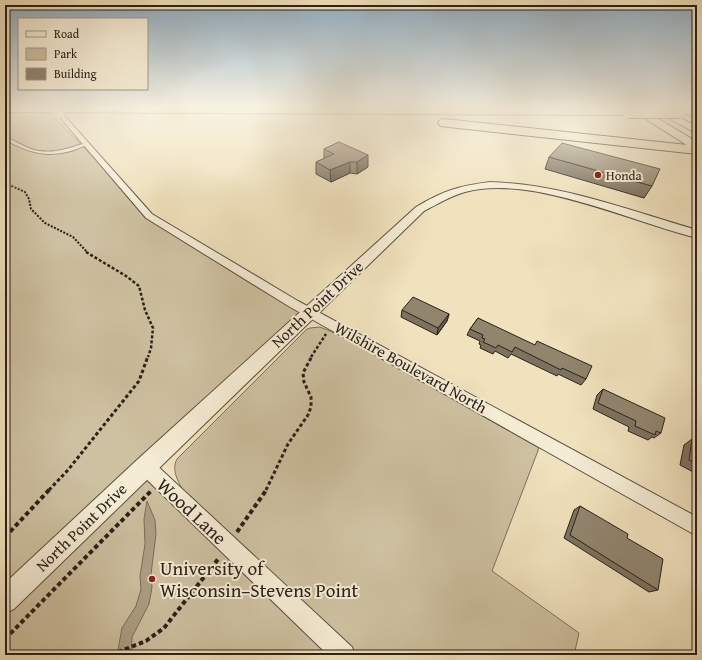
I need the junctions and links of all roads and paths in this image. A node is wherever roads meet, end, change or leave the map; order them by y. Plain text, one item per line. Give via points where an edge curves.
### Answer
1 (5, 138) edge
2 (81, 138) edge
3 (583, 138) edge
4 (678, 138) edge
5 (86, 144) junction
6 (652, 145) junction
7 (697, 149) edge
8 (697, 154) edge
9 (5, 183) edge
10 (697, 234) edge
11 (309, 311) junction
12 (330, 329) dead end
13 (145, 466) junction
14 (161, 482) junction
15 (697, 527) edge
16 (239, 528) dead end
17 (5, 537) edge
18 (218, 561) dead end
19 (5, 600) edge
20 (5, 639) edge
21 (111, 655) edge
22 (344, 655) edge

1 - 5 lane via 43,154 68,151
2 - 5 street, Wilshire Boulevard North
3 - 6 highway
4 - 7 main road
5 - 11 street, Wilshire Boulevard North via 149,216
6 - 7 highway
6 - 8 highway
9 - 17 path via 25,192 31,209 45,223 73,237 85,251 139,286 153,328 151,348 139,381 68,470
10 - 11 street, North Point Drive via 547,190 513,186 468,188 450,192 420,208
11 - 13 street, North Point Drive
11 - 15 street, Wilshire Boulevard North
12 - 16 path via 304,373 304,382 311,397 308,415 288,444 267,488
13 - 14 street, Wood Lane
13 - 19 street, North Point Drive
14 - 20 path
14 - 22 street, Wood Lane
18 - 21 path via 164,628 146,641

